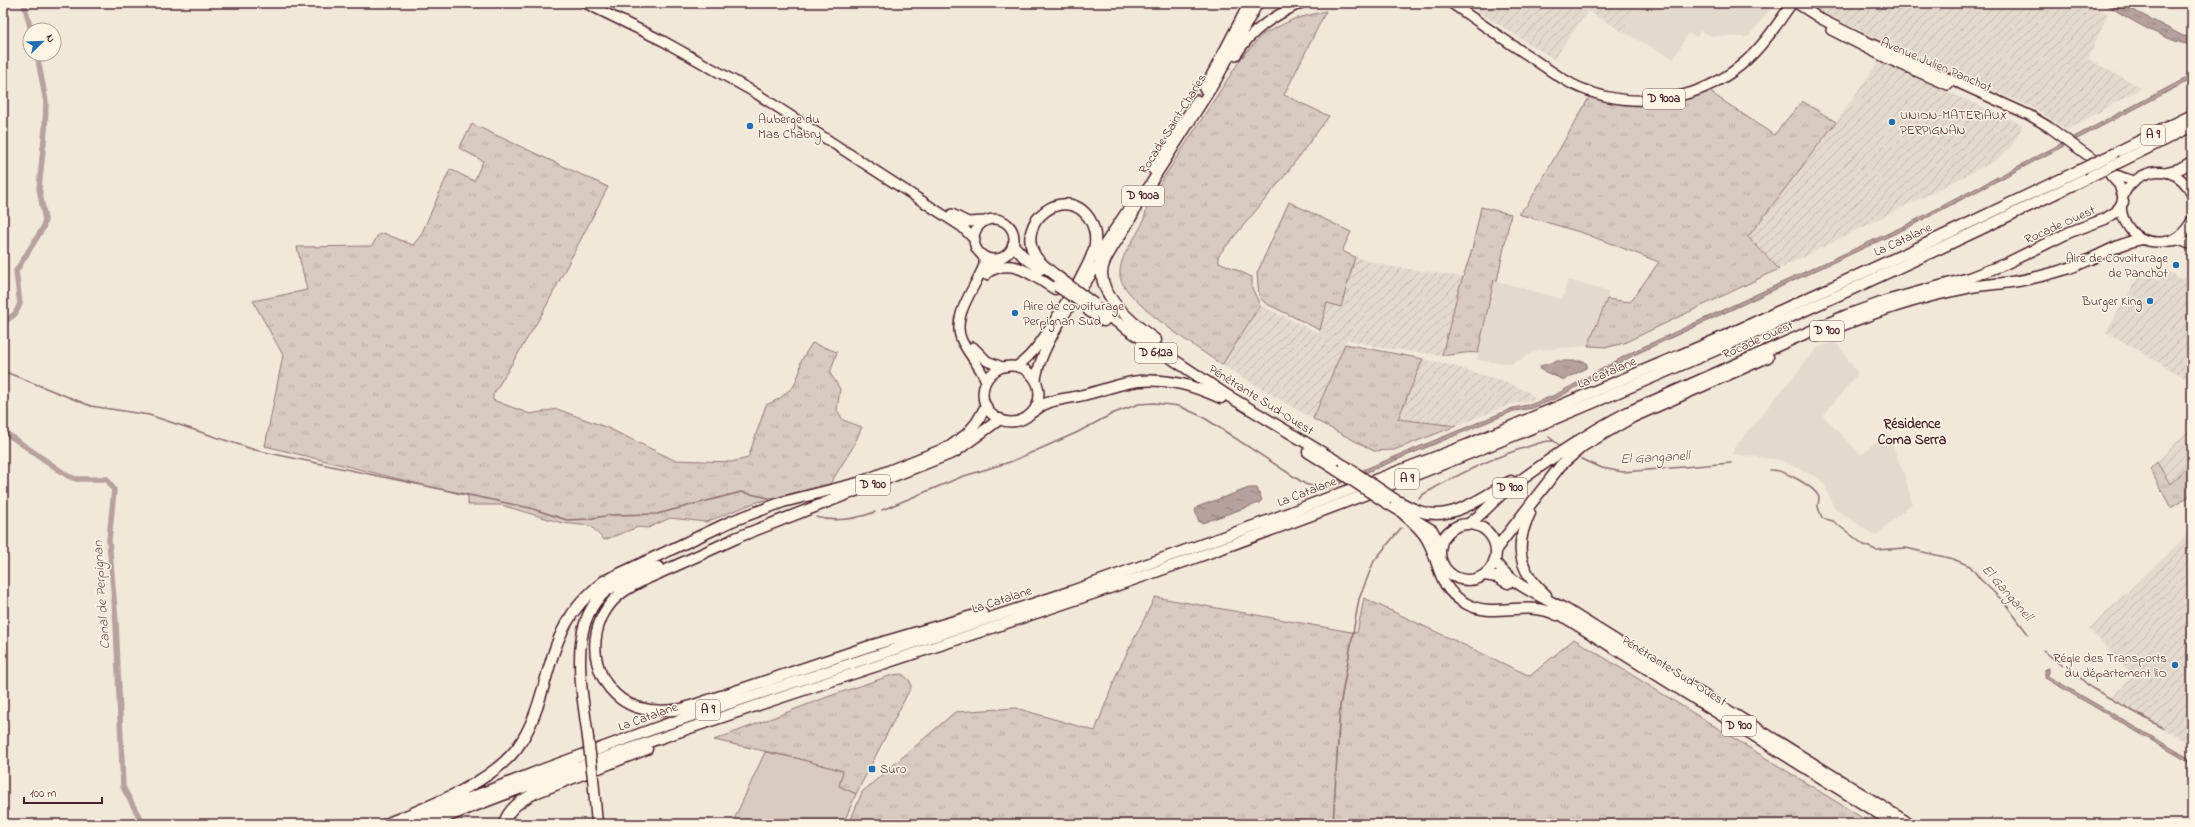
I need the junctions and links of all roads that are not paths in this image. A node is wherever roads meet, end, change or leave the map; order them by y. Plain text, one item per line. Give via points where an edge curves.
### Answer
1 (585, 3) edge
2 (597, 3) edge
3 (1250, 3) edge
4 (1258, 3) edge
5 (1301, 3) edge
6 (1450, 3) edge
7 (1795, 5) edge
8 (2192, 115) edge
9 (2192, 126) edge
10 (1183, 135) junction
11 (2076, 148) junction
12 (2192, 162) edge
13 (2086, 172) junction
14 (2167, 172) junction
15 (2133, 181) junction
16 (2192, 195) edge
17 (2123, 200) junction
18 (1136, 208) junction
19 (985, 221) junction
20 (2192, 224) edge
21 (2142, 239) junction
22 (974, 240) junction
23 (2167, 241) junction
24 (1013, 245) junction
25 (2192, 245) edge
26 (980, 253) junction
27 (998, 258) junction
28 (986, 273) junction
29 (1056, 283) junction
30 (1078, 284) junction
31 (1092, 307) junction
32 (1016, 366) junction
33 (1002, 367) junction
34 (1036, 380) junction
35 (986, 381) junction
36 (1223, 396) junction
37 (986, 406) junction
38 (1034, 411) junction
39 (1000, 419) junction
40 (1555, 457) junction
41 (1542, 490) junction
42 (1389, 500) junction
43 (1399, 510) junction
44 (732, 521) junction
45 (1468, 524) junction
46 (1454, 528) junction
47 (739, 537) junction
48 (1441, 546) junction
49 (1496, 549) junction
50 (1494, 561) junction
51 (1484, 575) junction
52 (635, 576) junction
53 (1017, 608) junction
54 (1567, 610) junction
55 (1582, 628) junction
56 (700, 723) junction
57 (386, 824) edge
58 (403, 824) edge
59 (429, 824) edge
60 (504, 824) edge
61 (597, 824) edge
62 (1895, 824) edge
63 (1910, 824) edge

1 - 22 main road via 663,41 754,92 962,227
2 - 19 main road via 665,36 756,87 959,218 976,223
3 - 30 main road, Rocade Saint-Charles / D 900a via 1204,89
4 - 10 main road, Rocade Saint-Charles / D 900a
5 - 10 main road via 1264,23 1246,40
6 - 7 main road, D 900a via 1572,84 1617,99 1644,100 1690,93 1705,88 1730,73 1759,47
7 - 11 main road, Avenue Julien Panchot via 1866,41 2029,114
8 - 13 highway, La Catalane / A 9, bridge via 2113,154
9 - 13 highway, La Catalane / A 9, bridge via 2122,161
10 - 18 main road, Rocade Saint-Charles / D 900a
11 - 15 main road, Avenue Julien Panchot via 2113,174
11 - 17 main road, Avenue Julien Panchot via 2115,180 2122,191
12 - 14 highway
13 - 53 highway, La Catalane / A 9 via 1739,330 1475,442 1256,525
13 - 56 highway, La Catalane / A 9 via 1814,308 1634,387 1471,454 1189,560
14 - 15 main road via 2150,172
14 - 16 main road via 2180,178
15 - 17 main road
17 - 21 main road, Avenue Julien Panchot via 2123,214 2128,226
17 - 40 highway, Rocade Ouest / D 900 via 2116,212 2105,220 2070,232 2005,264 1969,278 1886,300 1847,314 1668,394 1603,425
18 - 34 main road, Rocade Saint-Charles / D 900a via 1052,337 1040,358
18 - 36 highway, D 900a via 1104,262 1102,270 1105,288 1118,308 1147,334 1215,384
19 - 22 main road via 977,229
19 - 24 main road via 996,219 1007,223 1013,233
20 - 23 main road via 2178,236
21 - 23 main road
21 - 41 highway, Rocade Ouest / D 900 via 2131,241 2090,261 2063,270 1926,297 1850,321 1606,431 1570,456
22 - 26 main road
23 - 25 main road via 2179,240
24 - 27 main road via 1009,252
24 - 29 highway, D 612a
26 - 27 main road via 990,258
26 - 35 main road via 984,258 984,265 962,314 959,328 962,341 981,368
27 - 28 main road
27 - 29 highway, D 612a via 1022,263
28 - 29 highway via 997,266 1011,266
28 - 33 main road via 965,317 965,332 978,353 987,361
29 - 30 highway via 1036,257 1031,237 1038,216 1047,209 1063,204 1080,209 1093,225 1095,236 1091,256
29 - 31 highway, D 612a, bridge
30 - 32 main road, Rocade Saint-Charles / D 900a via 1036,348 1025,361
31 - 36 highway, Pénétrante Sud-Ouest / D 612a
31 - 36 highway, Pénétrante Sud-Ouest / D 612a via 1168,362
32 - 33 main road
32 - 34 main road via 1031,373
33 - 35 main road
34 - 38 main road via 1039,395
35 - 37 main road
36 - 38 highway via 1186,384 1138,381 1077,397 1054,400 1042,404
36 - 42 highway, Pénétrante Sud-Ouest / D 612a, bridge
37 - 39 main road
37 - 44 highway, D 900 via 972,428 949,447 858,483 783,502
38 - 39 main road via 1018,421
39 - 47 highway, D 900 via 955,452
40 - 42 highway via 1451,512 1429,514
40 - 45 highway, Rocade Ouest / D 900 via 1506,491
41 - 49 highway, Rocade Ouest / D 900
41 - 54 highway via 1521,534 1522,560 1526,573 1535,585
42 - 43 highway, Pénétrante Sud-Ouest
42 - 46 highway via 1430,525 1444,529
43 - 48 highway, Pénétrante Sud-Ouest via 1432,530
43 - 55 highway, Pénétrante Sud-Ouest / D 900 via 1425,536 1442,580 1449,590 1465,603 1488,610 1533,607
44 - 52 highway
44 - 57 highway via 617,574 590,592 566,623 538,709 531,726 516,749 494,771 472,785
45 - 46 highway, Rocade Ouest
45 - 49 highway via 1487,531
46 - 48 highway via 1445,536
47 - 52 highway
47 - 53 highway via 629,587 606,610 596,630 596,659 610,688 621,699 647,709 667,711 682,708 887,641 1001,608
48 - 51 highway via 1441,558 1450,573 1467,580
49 - 50 highway, Rocade Ouest
50 - 51 highway, Rocade Ouest
50 - 54 highway via 1503,573
51 - 55 highway, Pénétrante Sud-Ouest / D 900 via 1507,582
52 - 61 highway, bridge via 607,591 594,605 583,628 580,651
53 - 58 highway, La Catalane / A 9 via 706,710
54 - 63 highway
55 - 62 highway, Pénétrante Sud-Ouest / D 900
56 - 59 highway, La Catalane / A 9
56 - 60 highway via 685,735 535,793 520,801

